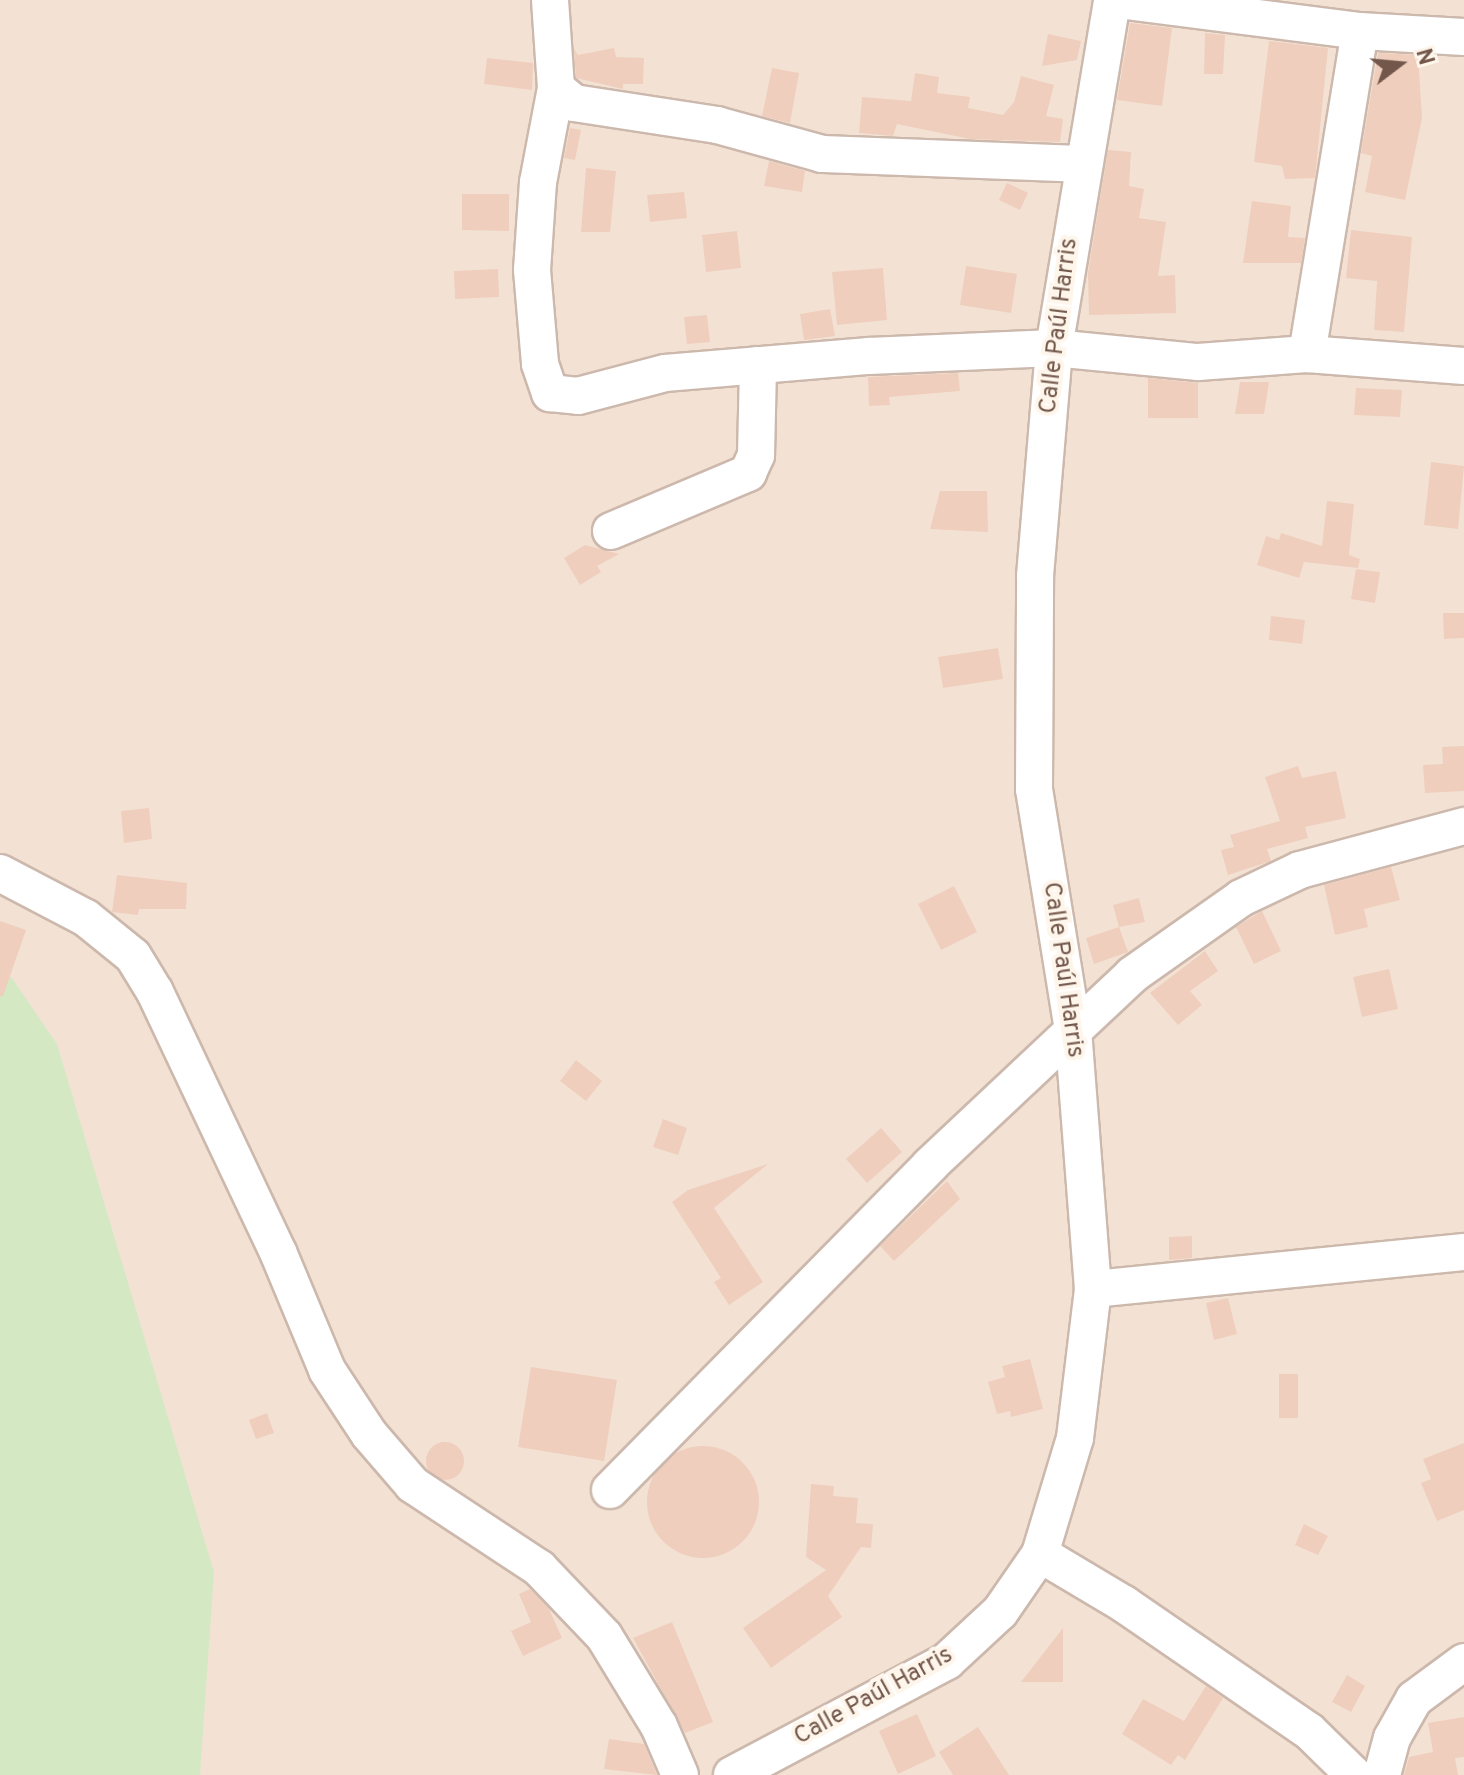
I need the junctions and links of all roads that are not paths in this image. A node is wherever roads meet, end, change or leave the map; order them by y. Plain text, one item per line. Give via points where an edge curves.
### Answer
1 (550, 0) edge
2 (1115, 0) edge
3 (1309, 10) edge
4 (1360, 31) junction
5 (1464, 37) edge
6 (556, 88) junction
7 (1081, 164) junction
8 (1054, 348) junction
9 (1307, 354) junction
10 (758, 365) junction
11 (1464, 366) edge
12 (611, 531) dead end
13 (1464, 826) edge
14 (0, 873) edge
15 (1073, 1030) junction
16 (1464, 1252) edge
17 (1093, 1289) junction
18 (610, 1490) dead end
19 (1040, 1554) junction
20 (1464, 1662) edge
21 (680, 1775) edge
22 (732, 1775) edge
23 (1354, 1775) edge
24 (1382, 1775) edge

1 - 6 street
2 - 3 street via 1265,20
2 - 7 street, Calle Paúl Harris
3 - 4 street
4 - 5 street
4 - 9 street
6 - 7 street via 574,103 717,125 822,154
6 - 10 street via 538,182 532,270 540,364 550,393 578,396 665,373
7 - 8 street, Calle Paúl Harris
8 - 9 street via 1198,362
8 - 10 street
8 - 15 street, Calle Paúl Harris via 1035,576 1034,789
9 - 11 street
10 - 12 street via 756,455 748,473
13 - 15 street via 1300,870 1241,898 1132,975
14 - 21 street via 86,918 133,956 278,1252 327,1370 369,1434 413,1485 539,1568 604,1636 659,1726
15 - 17 street, Calle Paúl Harris
15 - 18 street via 930,1165
16 - 17 street
17 - 19 street, Calle Paúl Harris via 1075,1438
19 - 22 street, Calle Paúl Harris via 1000,1612 947,1661
19 - 23 street via 1124,1604 1309,1731
20 - 24 street via 1414,1699 1392,1738

